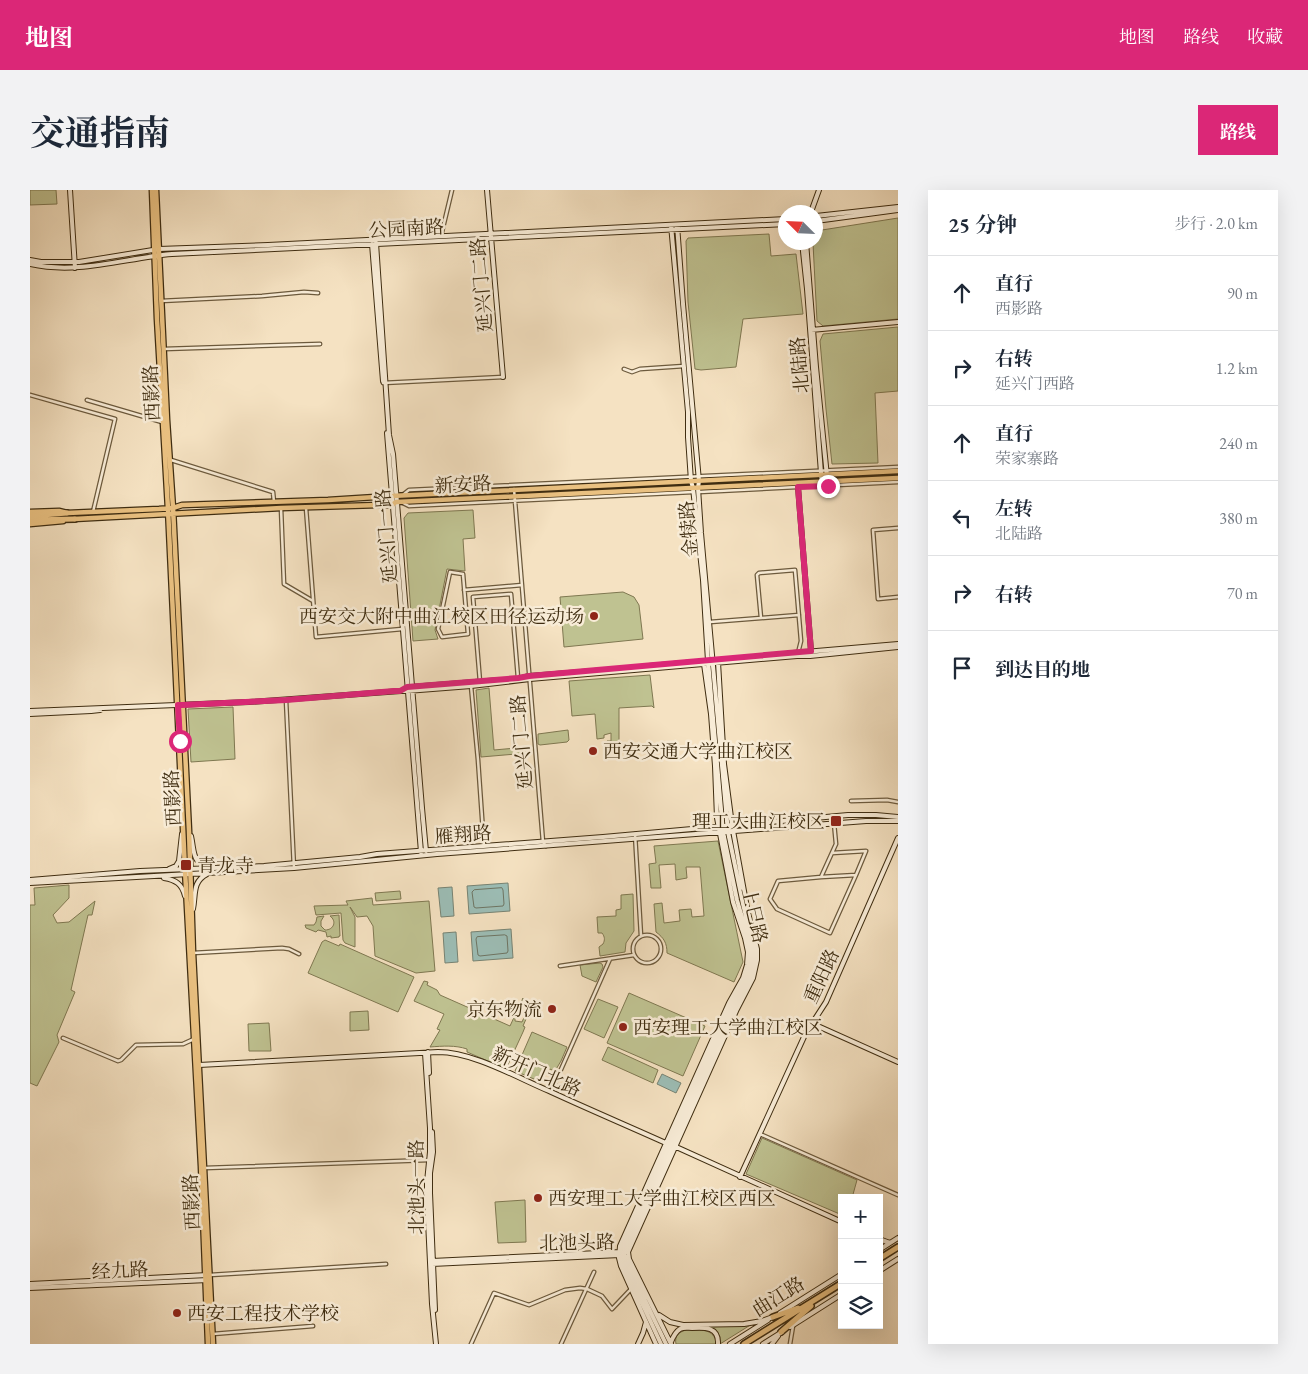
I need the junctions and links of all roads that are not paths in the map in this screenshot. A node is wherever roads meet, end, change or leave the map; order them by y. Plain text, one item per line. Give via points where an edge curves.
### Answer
1 (70, 190) edge
2 (152, 190) edge
3 (156, 190) edge
4 (452, 190) edge
5 (487, 190) edge
6 (819, 190) edge
7 (814, 205) edge
8 (898, 209) edge
9 (823, 215) edge
10 (778, 219) edge
11 (823, 220) edge
12 (778, 224) edge
13 (671, 225) junction
14 (678, 225) junction
15 (671, 230) junction
16 (678, 230) junction
17 (490, 235) junction
18 (440, 238) junction
19 (374, 244) junction
20 (156, 249) junction
21 (803, 250) edge
22 (807, 250) edge
23 (157, 256) junction
24 (30, 260) edge
25 (74, 262) junction
26 (30, 264) edge
27 (74, 268) junction
28 (318, 293) dead end
29 (162, 301) junction
30 (898, 322) edge
31 (812, 330) junction
32 (320, 344) dead end
33 (164, 349) junction
34 (684, 366) junction
35 (624, 369) dead end
36 (503, 377) joint
37 (385, 383) junction
38 (30, 396) edge
39 (87, 400) dead end
40 (164, 423) junction
41 (170, 460) junction
42 (898, 466) edge
43 (898, 471) edge
44 (824, 472) junction
45 (898, 478) edge
46 (691, 479) junction
47 (699, 479) junction
48 (898, 482) edge
49 (825, 484) junction
50 (798, 487) junction
51 (514, 488) junction
52 (696, 490) junction
53 (396, 496) junction
54 (515, 499) junction
55 (274, 502) junction
56 (396, 503) junction
57 (170, 508) junction
58 (281, 508) junction
59 (306, 508) junction
60 (94, 512) junction
61 (67, 513) joint
62 (30, 514) edge
63 (170, 515) junction
64 (75, 519) junction
65 (30, 520) edge
66 (30, 524) edge
67 (898, 528) edge
68 (522, 585) junction
69 (464, 590) junction
70 (898, 597) edge
71 (312, 601) junction
72 (799, 615) junction
73 (760, 618) junction
74 (710, 622) junction
75 (402, 629) junction
76 (476, 629) junction
77 (467, 630) junction
78 (898, 645) edge
79 (811, 651) junction
80 (798, 653) junction
81 (711, 662) junction
82 (529, 677) junction
83 (518, 678) junction
84 (480, 682) junction
85 (470, 686) junction
86 (410, 689) junction
87 (286, 700) junction
88 (180, 705) junction
89 (30, 712) edge
90 (851, 801) dead end
91 (898, 802) edge
92 (898, 817) edge
93 (898, 821) edge
94 (834, 823) junction
95 (186, 824) junction
96 (725, 826) junction
97 (726, 832) junction
98 (635, 836) junction
99 (898, 838) edge
100 (544, 844) junction
101 (484, 846) junction
102 (424, 851) junction
103 (832, 853) junction
104 (424, 856) junction
105 (294, 866) junction
106 (225, 868) junction
107 (163, 871) junction
108 (188, 872) junction
109 (211, 872) junction
110 (856, 875) junction
111 (157, 876) junction
112 (821, 877) junction
113 (30, 882) edge
114 (186, 903) junction
115 (192, 911) junction
116 (641, 936) junction
117 (193, 953) junction
118 (299, 954) dead end
119 (634, 955) junction
120 (610, 959) junction
121 (560, 966) dead end
122 (811, 1023) junction
123 (63, 1038) dead end
124 (194, 1039) junction
125 (427, 1052) junction
126 (898, 1062) edge
127 (199, 1065) junction
128 (551, 1092) junction
129 (759, 1134) junction
130 (670, 1145) junction
131 (429, 1160) junction
132 (203, 1168) junction
133 (740, 1177) junction
134 (898, 1195) edge
135 (838, 1220) edge
136 (898, 1238) edge
137 (883, 1241) edge
138 (890, 1244) junction
139 (898, 1247) edge
140 (883, 1248) edge
141 (898, 1251) edge
142 (622, 1254) junction
143 (883, 1256) edge
144 (898, 1259) edge
145 (883, 1260) edge
146 (431, 1262) junction
147 (386, 1264) dead end
148 (883, 1268) edge
149 (594, 1272) dead end
150 (838, 1276) edge
151 (208, 1278) junction
152 (30, 1284) edge
153 (838, 1287) edge
154 (30, 1288) edge
155 (588, 1289) junction
156 (632, 1289) junction
157 (838, 1296) edge
158 (809, 1305) junction
159 (647, 1308) junction
160 (657, 1313) junction
161 (773, 1317) junction
162 (646, 1322) junction
163 (794, 1324) junction
164 (313, 1326) dead end
165 (781, 1332) junction
166 (213, 1334) junction
167 (208, 1344) edge
168 (214, 1344) edge
169 (436, 1344) edge
170 (471, 1344) edge
171 (561, 1344) edge
172 (638, 1344) edge
173 (656, 1344) edge
174 (661, 1344) edge
175 (670, 1344) edge
176 (718, 1344) edge
177 (730, 1344) edge
178 (744, 1344) edge
179 (750, 1344) edge
180 (763, 1344) edge
181 (772, 1344) edge
182 (790, 1344) edge

1 - 25 street
2 - 20 main road, 西影路
3 - 20 main road, 西影路
4 - 18 street
5 - 17 street, 延兴门二路
6 - 7 street
8 - 9 street
8 - 11 street
10 - 14 street, 公园南路
12 - 16 street, 公园南路
13 - 14 street, 公园南路
13 - 15 street, 金犊路
13 - 17 street, 公园南路
14 - 16 street, 金犊路
15 - 16 street, 公园南路
15 - 17 street, 公园南路
15 - 34 street, 金犊路
16 - 47 street, 金犊路
17 - 18 street, 公园南路
17 - 36 street, 延兴门二路
18 - 19 street, 公园南路
18 - 20 street, 公园南路
19 - 23 street, 公园南路
19 - 37 street, 延兴门一路
20 - 23 main road, 西影路
20 - 25 street, 公园南路
21 - 31 street, 北陆路
22 - 31 street, 北陆路
23 - 27 street, 公园南路
23 - 29 main road, 西影路
23 - 40 main road, 西影路 via 157,319
24 - 25 street, 公园南路
25 - 27 street
26 - 27 street, 公园南路
28 - 29 street
29 - 33 main road, 西影路
30 - 31 street
31 - 44 street, 北陆路
32 - 33 street
33 - 41 main road, 西影路
34 - 35 street via 632,372
34 - 46 street, 金犊路
36 - 37 street
37 - 53 street, 延兴门一路
38 - 60 street via 115,419
39 - 40 street
40 - 57 main road, 西影路
41 - 55 street via 273,492
41 - 57 main road, 西影路
42 - 44 street
43 - 44 main road, 新安路
44 - 47 main road, 新安路
44 - 49 street, 北陆路
45 - 49 main road, 新安路
46 - 47 main road, 新安路
46 - 51 main road, 新安路
46 - 52 street, 金犊路
47 - 52 street, 金犊路
48 - 49 street
49 - 50 street
49 - 52 main road, 新安路
50 - 52 street
50 - 79 street
51 - 53 main road, 新安路
51 - 54 street, 延兴门二路
52 - 54 main road, 新安路
52 - 74 street, 金犊路
52 - 81 street, 金犊路
53 - 55 main road, 新安路
53 - 56 street, 延兴门一路
54 - 56 main road, 新安路
54 - 68 street, 延兴门二路
55 - 57 main road, 新安路
56 - 59 main road, 新安路
56 - 75 street, 延兴门一路
56 - 86 street, 延兴门一路
57 - 60 main road, 新安路
57 - 63 main road, 西影路
58 - 59 main road, 新安路
58 - 63 main road, 新安路
58 - 71 street via 284,584
59 - 71 street
60 - 61 main road, 新安路
61 - 62 highway
63 - 64 main road, 新安路
63 - 88 main road, 西影路
64 - 65 highway
64 - 66 main road, 新安路
67 - 70 street via 873,530 878,599
68 - 69 street
68 - 82 street, 延兴门二路
69 - 77 street
69 - 77 street via 463,574 450,572 438,630 442,637 468,634
71 - 75 street via 316,637
72 - 73 street
72 - 73 street via 795,570 758,573
72 - 80 street via 801,641
73 - 74 street
74 - 81 street, 金犊路
75 - 86 street, 延兴门一路
76 - 77 street
76 - 83 street via 473,597 511,594
76 - 84 street
78 - 79 street
78 - 81 street via 810,656
79 - 80 street
80 - 81 street
81 - 82 street
81 - 96 street, 金犊路
81 - 96 street via 724,764
82 - 83 street
82 - 85 street
82 - 100 street, 延兴门二路
83 - 84 street
84 - 86 street
85 - 86 street
85 - 101 street
86 - 87 street
86 - 102 street, 延兴门一路
87 - 88 street
87 - 105 street
88 - 89 street
88 - 95 main road, 西影路
90 - 91 street
92 - 96 street, 雁翔路 via 854,815
93 - 94 street, 雁翔路
94 - 97 street, 雁翔路
94 - 103 street via 836,844
95 - 106 street via 197,861
95 - 107 street via 179,861
95 - 108 main road, 西影路
96 - 97 street, 上巳路
96 - 97 street
96 - 98 street, 雁翔路
97 - 98 street, 雁翔路
97 - 130 street, 上巳路 via 737,900 750,944 750,963
97 - 130 street via 757,949 756,966 751,983
98 - 100 street, 雁翔路
98 - 116 street
99 - 122 street, 重阳路 via 826,1002
100 - 101 street, 雁翔路
100 - 104 street, 雁翔路
101 - 102 street, 雁翔路
102 - 104 street, 延兴门一路
102 - 105 street, 雁翔路
103 - 110 street via 866,851
103 - 112 street
104 - 105 street, 雁翔路
105 - 106 street, 雁翔路
105 - 109 street, 雁翔路
106 - 108 street, 雁翔路
107 - 108 street, 雁翔路
107 - 113 street, 雁翔路
108 - 109 street, 雁翔路
108 - 111 street, 雁翔路
108 - 114 main road, 西影路
108 - 115 main road, 西影路
109 - 115 street via 196,884
110 - 112 street
110 - 112 street via 830,933 777,909 770,898 778,881
111 - 113 street, 雁翔路
111 - 114 street via 178,882
114 - 124 main road, 西影路
115 - 117 main road, 西影路
116 - 119 street via 634,942
116 - 119 street via 656,938 661,953 657,960 648,964 640,962
117 - 118 street via 282,948
117 - 127 main road, 西影路
119 - 120 street
120 - 121 street
120 - 128 street
122 - 126 street
122 - 129 street, 重阳路
123 - 124 street via 118,1061 136,1045 183,1044
124 - 132 main road, 西影路
125 - 127 street, 新开门北路
125 - 128 street, 新开门北路 via 468,1056
125 - 131 street, 北池头一路
125 - 146 street, 北池头一路 via 433,1152
127 - 132 main road, 西影路
128 - 130 street, 新开门北路
129 - 133 street, 重阳路
129 - 134 street
130 - 133 street, 新开门北路
130 - 142 street
130 - 142 street via 631,1244
131 - 132 street
131 - 146 street, 北池头一路 via 427,1189
132 - 151 main road, 西影路
133 - 135 street, 新开门北路
136 - 138 street
137 - 138 street
138 - 140 street
139 - 143 highway
141 - 145 highway
142 - 146 street, 北池头路
142 - 156 street via 621,1266
142 - 159 street
142 - 160 street via 629,1259
144 - 148 street
146 - 169 street, 北池头一路
147 - 151 street
149 - 155 street
150 - 161 street, 曲江路
151 - 152 street, 经九路
151 - 154 street, 经九路
151 - 166 main road, 西影路
151 - 167 main road, 西影路
153 - 158 highway, 曲江路
155 - 156 street via 602,1296 612,1309
155 - 170 street via 565,1290 529,1305 494,1293
155 - 171 street
156 - 162 street
157 - 163 street, 曲江路
158 - 161 highway
158 - 165 highway
158 - 178 highway, 曲江路
158 - 179 highway, 曲江路
159 - 160 street
159 - 162 street
159 - 174 street
159 - 175 street
160 - 161 street via 670,1322 683,1325 744,1324
160 - 175 street
161 - 177 street, 曲江路
162 - 172 street
162 - 173 street
163 - 165 street, 曲江路
163 - 182 street
164 - 166 street
165 - 180 street, 曲江路
165 - 181 street
166 - 168 main road, 西影路
175 - 176 street via 674,1334 681,1329 705,1327 716,1334

